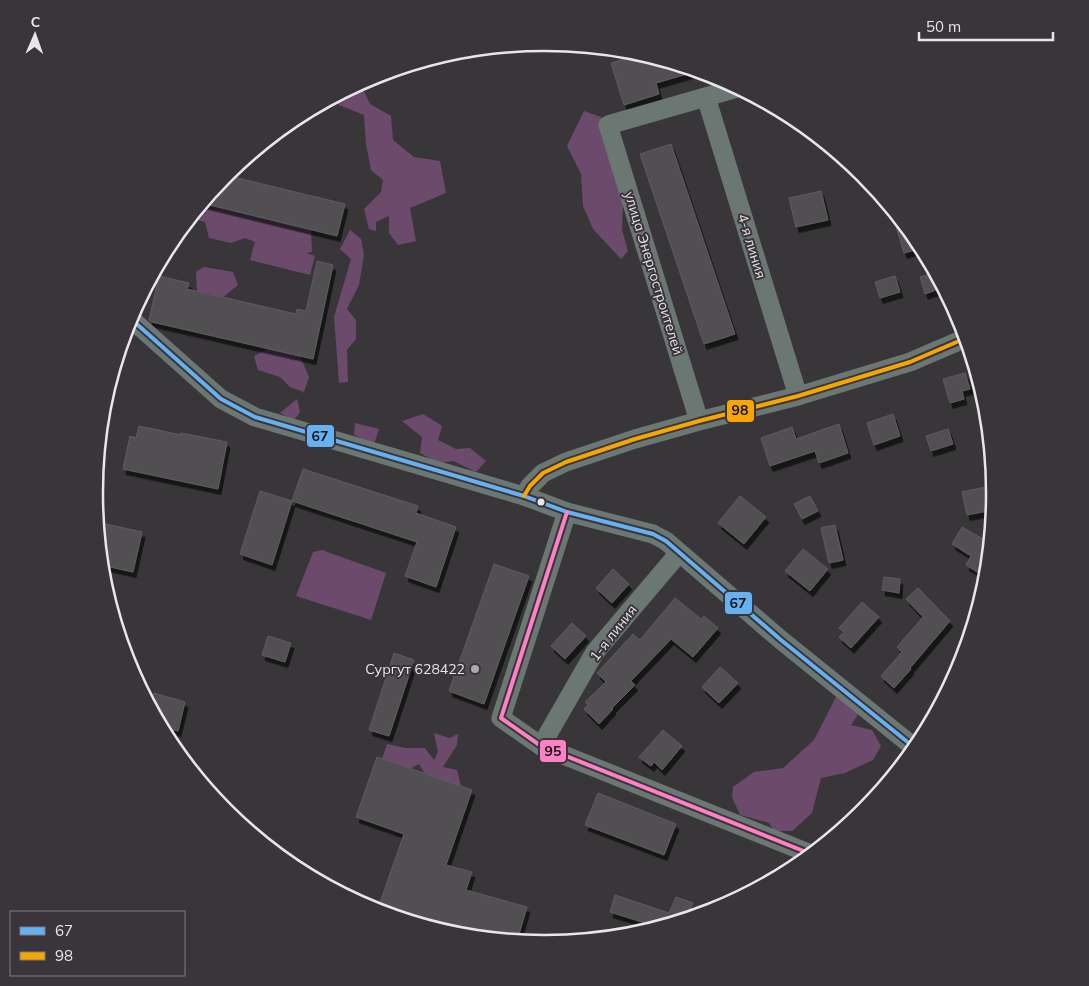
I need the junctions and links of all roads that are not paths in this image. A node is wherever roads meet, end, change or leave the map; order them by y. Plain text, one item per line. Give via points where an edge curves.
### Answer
1 (727, 91) edge
2 (706, 97) junction
3 (136, 324) edge
4 (959, 341) edge
5 (798, 396) junction
6 (699, 421) junction
7 (524, 496) junction
8 (567, 512) junction
9 (679, 552) junction
10 (909, 743) edge
11 (541, 746) junction
12 (803, 851) edge

1 - 2 street
2 - 5 street, 4-я линия
2 - 6 street, улица Энергостроителей via 608,125
3 - 7 street via 221,399 255,417
4 - 5 street via 910,362
5 - 6 street
6 - 7 street via 566,462 543,473
7 - 8 street
8 - 9 street via 653,534
8 - 11 street via 501,718
9 - 10 street
9 - 11 street, 1-я линия via 595,652
11 - 12 street

